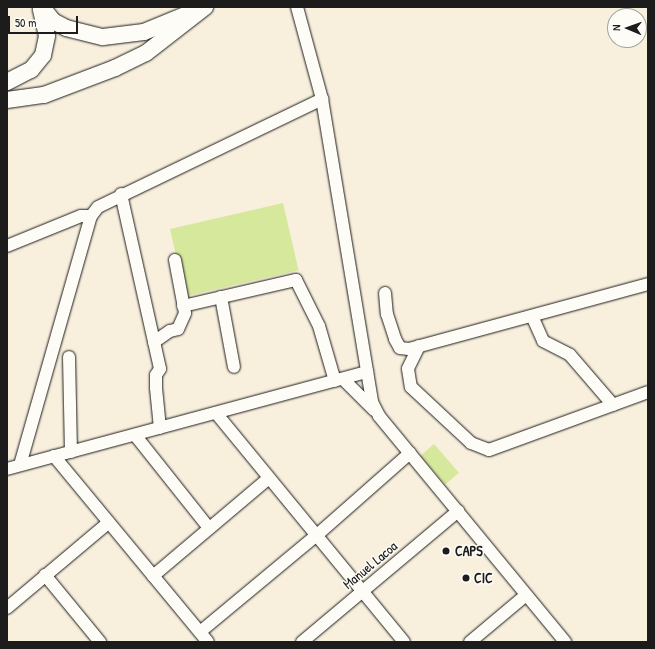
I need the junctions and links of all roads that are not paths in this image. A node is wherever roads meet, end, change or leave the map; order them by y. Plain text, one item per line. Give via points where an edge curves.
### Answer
1 (42, 7) edge
2 (175, 7) edge
3 (205, 7) edge
4 (297, 7) edge
5 (160, 26) junction
6 (7, 82) edge
7 (322, 99) junction
8 (7, 100) edge
9 (121, 194) junction
10 (91, 216) junction
11 (7, 246) edge
12 (175, 260) dead end
13 (648, 284) edge
14 (385, 293) dead end
15 (222, 297) junction
16 (183, 306) junction
17 (532, 316) junction
18 (154, 342) junction
19 (419, 346) junction
20 (68, 357) dead end
21 (234, 367) dead end
22 (367, 372) junction
23 (339, 380) junction
24 (648, 392) edge
25 (613, 405) junction
26 (216, 413) junction
27 (379, 416) junction
28 (160, 428) junction
29 (135, 434) junction
30 (71, 452) junction
31 (410, 452) junction
32 (54, 456) junction
33 (20, 465) junction
34 (7, 469) edge
35 (269, 478) junction
36 (458, 511) junction
37 (108, 522) junction
38 (209, 528) junction
39 (316, 535) junction
40 (45, 575) junction
41 (153, 576) junction
42 (362, 591) junction
43 (526, 595) junction
44 (7, 608) edge
45 (200, 632) junction
46 (100, 642) edge
47 (208, 642) edge
48 (303, 642) edge
49 (404, 642) edge
50 (470, 642) edge
51 (565, 642) edge

1 - 5 main road via 58,24 97,36 120,37
1 - 6 main road via 47,36 43,55 31,70
2 - 5 main road
3 - 5 main road
3 - 8 main road via 159,44 120,66 44,95
4 - 7 street
7 - 9 street
7 - 22 street
9 - 10 street via 98,207
9 - 18 street
10 - 11 street via 81,216
10 - 33 street
12 - 16 street
13 - 17 street
14 - 19 street via 387,314 400,348
15 - 16 street
15 - 21 street
15 - 23 street via 296,280 319,326
16 - 18 street via 184,313 178,329 170,331
17 - 19 street
17 - 25 street via 543,341 570,355
18 - 28 street via 160,369 156,375 156,388
19 - 25 street via 408,368 410,387 471,443 481,448 489,450
20 - 30 street
22 - 23 street
22 - 27 street via 372,402
23 - 26 street
23 - 27 street
24 - 25 street
26 - 28 street
26 - 35 street
27 - 31 street
28 - 29 street
29 - 30 street
29 - 38 street
30 - 32 street
31 - 36 street
31 - 39 street
32 - 33 street
32 - 37 street
33 - 34 street
35 - 38 street
35 - 39 street
36 - 42 street, Manuel Lacoa
36 - 43 street
37 - 40 street
37 - 41 street
38 - 41 street
39 - 42 street
39 - 45 street
40 - 44 street
40 - 46 street
41 - 45 street
42 - 48 street, Manuel Lacoa
42 - 49 street
43 - 50 street
43 - 51 street
45 - 47 street

